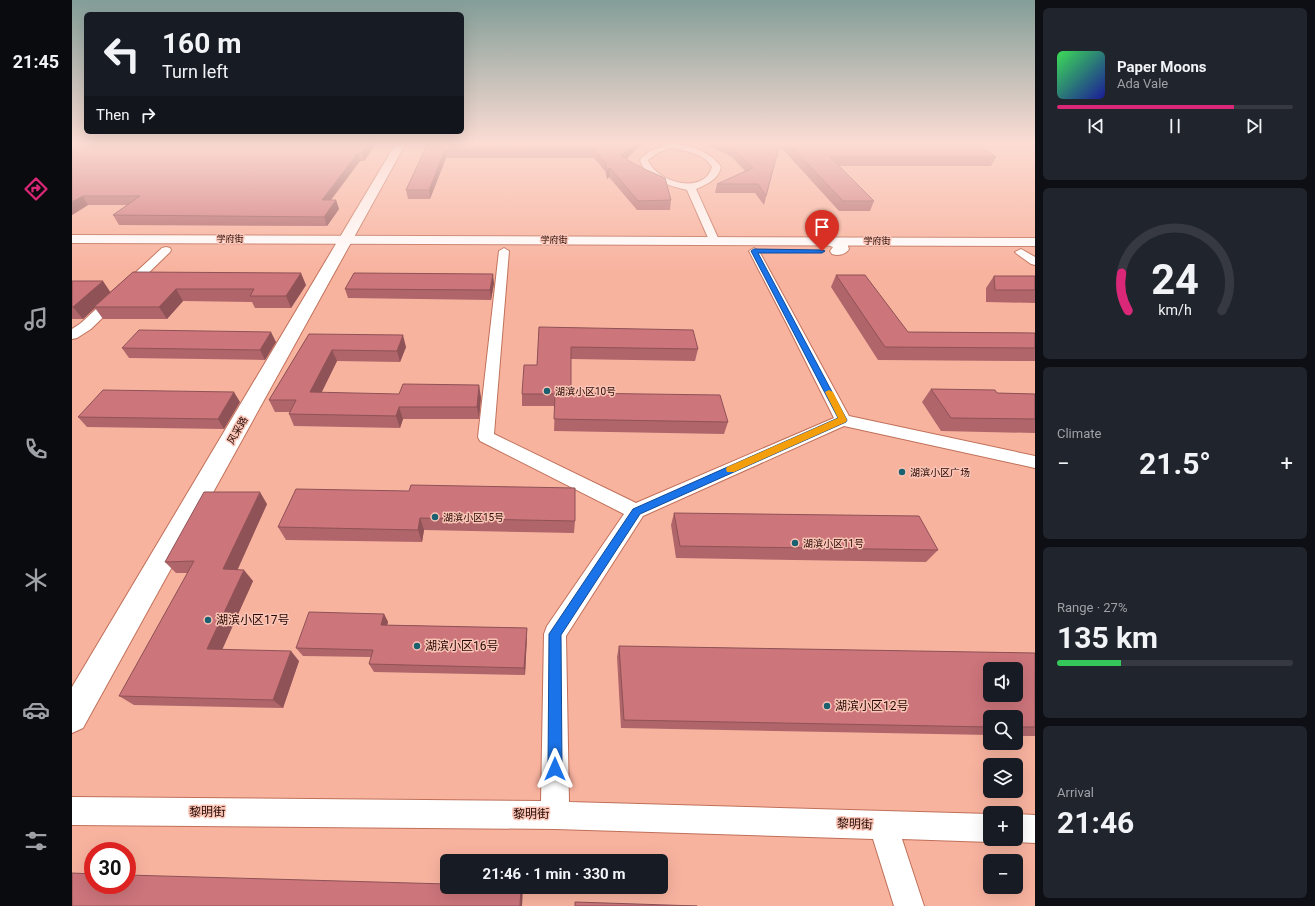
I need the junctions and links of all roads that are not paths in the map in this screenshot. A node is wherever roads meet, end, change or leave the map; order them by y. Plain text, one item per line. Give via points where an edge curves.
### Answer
1 (377, 185) edge
2 (681, 185) edge
3 (698, 185) edge
4 (691, 188) junction
5 (72, 239) edge
6 (714, 240) junction
7 (1035, 242) edge
8 (342, 245) junction
9 (833, 246) junction
10 (72, 250) edge
11 (166, 250) junction
12 (504, 251) junction
13 (754, 251) junction
14 (1021, 252) junction
15 (1035, 252) edge
16 (1035, 262) edge
17 (72, 335) edge
18 (843, 420) junction
19 (1035, 462) edge
20 (636, 511) junction
21 (72, 717) edge
22 (72, 811) edge
23 (555, 815) junction
24 (882, 825) junction
25 (983, 828) edge
26 (1023, 828) edge
27 (1035, 828) edge
28 (908, 906) edge

1 - 8 main road, 风采路
2 - 4 street
3 - 4 street
4 - 6 street
5 - 8 main road, 学府街
6 - 8 main road, 学府街
6 - 9 main road, 学府街
7 - 9 main road, 学府街
8 - 11 main road, 学府街
8 - 12 main road, 学府街
8 - 21 main road, 风采路
9 - 13 main road, 学府街
9 - 14 main road, 学府街
10 - 11 main road, 学府街
11 - 17 street via 86,326
12 - 13 main road, 学府街
12 - 20 street via 486,437
13 - 18 street
14 - 15 main road, 学府街
14 - 16 street
18 - 19 street
18 - 20 street
20 - 23 street via 555,634
22 - 23 street, 黎明街
23 - 24 street, 黎明街
24 - 25 street, 黎明街
24 - 28 street
26 - 27 street

